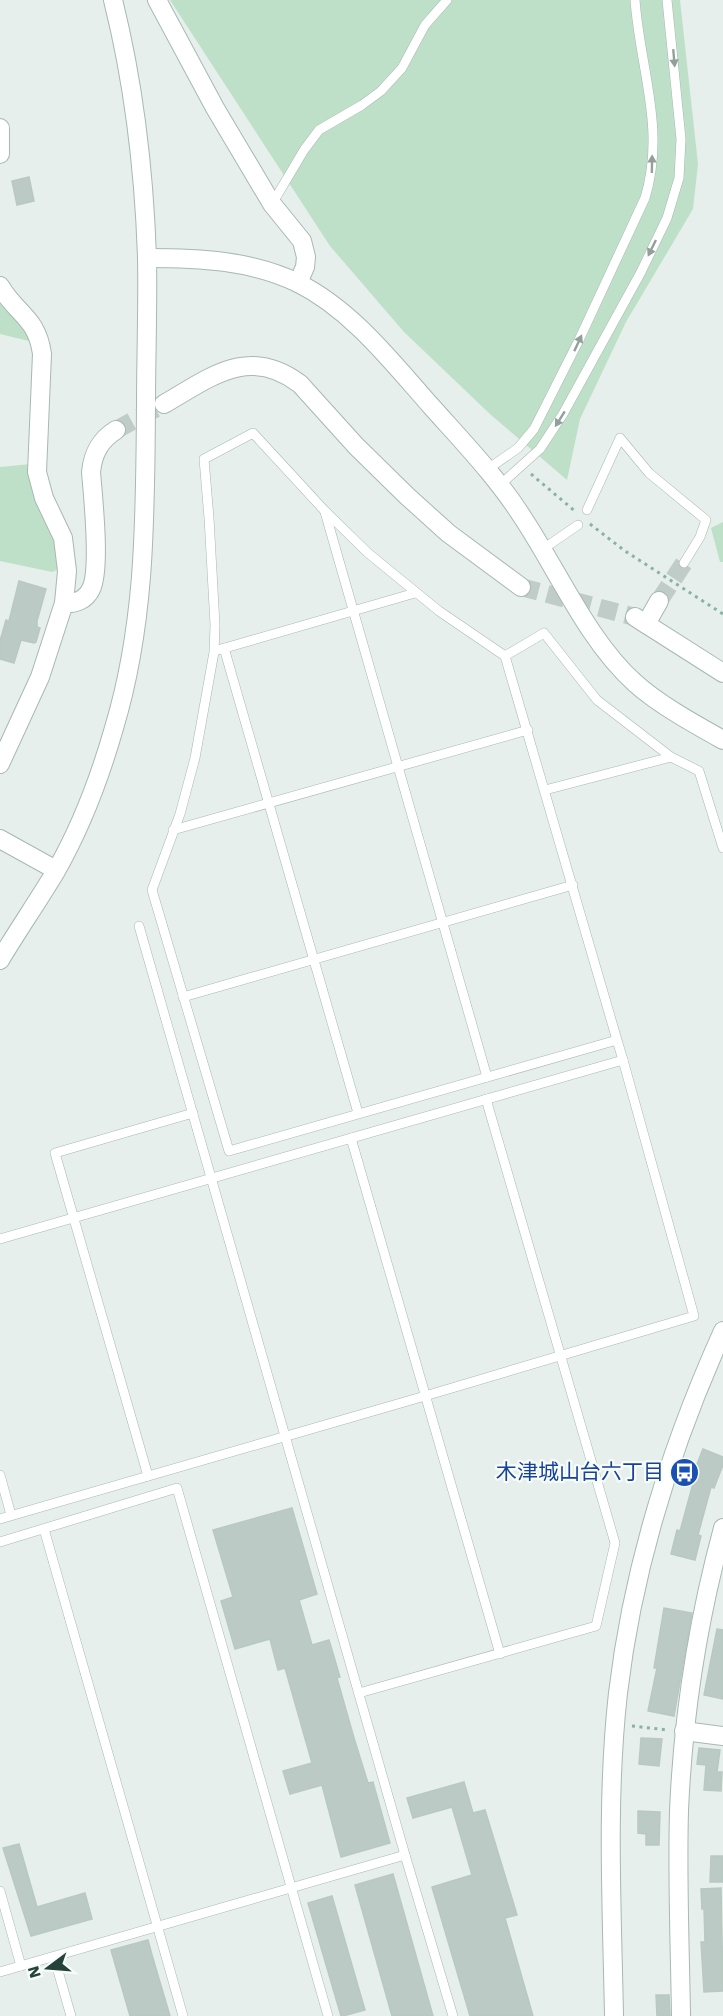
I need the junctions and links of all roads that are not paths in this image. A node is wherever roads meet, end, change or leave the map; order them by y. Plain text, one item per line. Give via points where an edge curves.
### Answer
1 (113, 0) edge
2 (158, 0) edge
3 (447, 0) edge
4 (635, 0) edge
5 (667, 0) edge
6 (0, 128) edge
7 (0, 154) edge
8 (272, 204) junction
9 (147, 258) junction
10 (298, 283) junction
11 (0, 286) edge
12 (164, 404) tunnel mouth
13 (116, 430) tunnel mouth
14 (488, 469) junction
15 (501, 484) junction
16 (324, 510) junction
17 (587, 510) dead end
18 (578, 525) dead end
19 (543, 549) junction
20 (684, 563) tunnel mouth
21 (521, 587) tunnel mouth
22 (415, 593) junction
23 (659, 601) tunnel mouth
24 (64, 603) junction
25 (353, 612) junction
26 (224, 648) junction
27 (214, 652) junction
28 (505, 656) junction
29 (723, 673) edge
30 (528, 730) junction
31 (723, 740) edge
32 (671, 757) junction
33 (0, 764) edge
34 (397, 768) junction
35 (545, 790) junction
36 (269, 804) junction
37 (173, 830) junction
38 (0, 839) edge
39 (723, 848) edge
40 (56, 870) junction
41 (573, 885) junction
42 (442, 923) junction
43 (139, 926) dead end
44 (0, 960) edge
45 (314, 960) junction
46 (183, 997) junction
47 (617, 1040) junction
48 (623, 1060) junction
49 (487, 1077) junction
50 (486, 1099) junction
51 (193, 1113) junction
52 (358, 1113) junction
53 (351, 1138) junction
54 (212, 1177) junction
55 (73, 1218) junction
56 (0, 1239) edge
57 (723, 1331) edge
58 (559, 1356) junction
59 (425, 1396) junction
60 (286, 1436) junction
61 (0, 1475) edge
62 (148, 1476) junction
63 (11, 1515) junction
64 (0, 1519) edge
65 (723, 1528) edge
66 (44, 1529) junction
67 (0, 1542) edge
68 (500, 1653) junction
69 (359, 1693) junction
70 (684, 1731) junction
71 (723, 1736) edge
72 (405, 1855) junction
73 (291, 1889) junction
74 (0, 1891) edge
75 (157, 1927) junction
76 (54, 1957) junction
77 (21, 1966) junction
78 (0, 1972) edge
79 (71, 2016) edge
80 (183, 2016) edge
81 (328, 2016) edge
82 (453, 2016) edge
83 (614, 2016) edge
84 (681, 2016) edge

1 - 9 street via 136,118
2 - 8 street
3 - 8 lane via 425,25 402,68 381,91 320,130
14 -> 4 lane via 518,448 534,429 645,198 652,174 653,117
5 -> 15 lane via 681,139 679,178 667,218 641,272 540,449
6 - 7 street
8 - 10 street via 305,248 305,267
9 - 10 street via 234,263
9 - 40 street via 145,517 142,587 134,644 104,761
10 - 14 street via 356,325
11 - 24 street via 33,326 42,354 37,472 66,549
12 - 21 street via 233,367 264,366 289,375 407,496 448,533
13 - 24 street via 103,441 91,472 95,541 92,588 77,602
14 - 15 street
15 - 19 street
16 - 22 lane
16 - 25 lane
16 - 27 lane via 253,433 204,459
17 - 20 lane via 620,438 650,473 706,520
18 - 19 lane
19 - 31 street via 605,651 636,683
22 - 25 lane
22 - 28 lane
23 - 29 street via 641,620
24 - 33 street via 40,677
25 - 26 lane
25 - 34 lane
26 - 27 lane
26 - 36 lane
27 - 37 lane via 195,758
28 - 30 lane
28 - 32 lane via 544,633 597,700
30 - 34 lane
30 - 35 lane
32 - 35 lane
32 - 39 lane via 699,771
34 - 36 lane
34 - 42 lane
35 - 41 lane
36 - 37 lane
36 - 45 lane
37 - 46 lane via 152,890
38 - 40 street
40 - 44 street
41 - 42 lane
41 - 47 lane
42 - 45 lane
42 - 49 lane
43 - 51 lane
45 - 46 lane
45 - 52 lane
46 - 52 lane via 229,1151
47 - 48 lane
47 - 49 lane
48 - 50 lane
48 - 58 lane via 694,1316
49 - 52 lane
50 - 53 lane
50 - 58 lane
51 - 54 lane
51 - 55 lane via 55,1153
53 - 54 lane
53 - 59 lane
54 - 55 lane
54 - 60 lane
55 - 56 lane
55 - 62 lane
57 - 83 street via 677,1441 630,1620 616,1726 610,1856
58 - 59 lane
58 - 68 lane via 615,1543 596,1626
59 - 60 lane
59 - 68 lane
60 - 62 lane
60 - 69 lane
61 - 63 lane
62 - 63 lane
63 - 64 lane
65 - 70 street via 706,1590
66 - 67 lane
66 - 73 lane via 177,1488
66 - 75 lane
68 - 69 lane
69 - 72 lane
70 - 71 street
70 - 84 street via 679,1821
72 - 73 lane
72 - 82 lane
73 - 75 lane
73 - 81 lane
74 - 77 lane
75 - 76 lane
75 - 80 lane
76 - 77 lane
76 - 79 lane
77 - 78 lane

